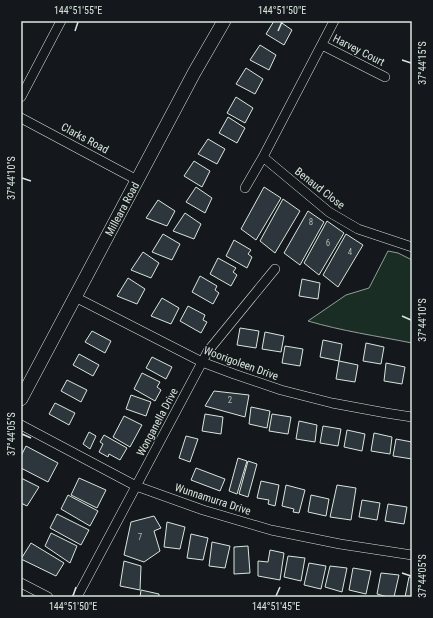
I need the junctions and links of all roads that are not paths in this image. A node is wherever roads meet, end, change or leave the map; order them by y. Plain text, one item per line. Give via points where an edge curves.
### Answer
1 (61, 21) edge
2 (224, 21) edge
3 (334, 21) edge
4 (322, 45) junction
5 (384, 77) dead end
6 (21, 97) edge
7 (21, 118) edge
8 (263, 157) junction
9 (137, 180) junction
10 (245, 188) dead end
11 (412, 247) edge
12 (275, 269) dead end
13 (75, 297) junction
14 (202, 362) junction
15 (21, 399) edge
16 (412, 417) edge
17 (21, 425) edge
18 (136, 486) junction
19 (412, 556) edge
20 (21, 583) edge
21 (48, 597) edge
22 (77, 597) edge

1 - 6 street
2 - 9 main road, Milleara Road
3 - 4 street
4 - 5 street, Harvey Court
4 - 8 street
7 - 9 street, Clarks Road
8 - 10 street
8 - 11 street, Benaud Close via 329,212 358,228
9 - 13 main road, Milleara Road
12 - 14 street, Wonganella Drive via 208,351
13 - 14 street, Woorigoleen Drive
13 - 15 main road, Milleara Road
14 - 16 street, Woorigoleen Drive via 281,390 332,403
14 - 18 street, Wonganella Drive
17 - 18 street, Wunnamurra Drive
18 - 19 street, Wunnamurra Drive via 203,510 271,530
18 - 22 street, Wonganella Drive
20 - 21 street

